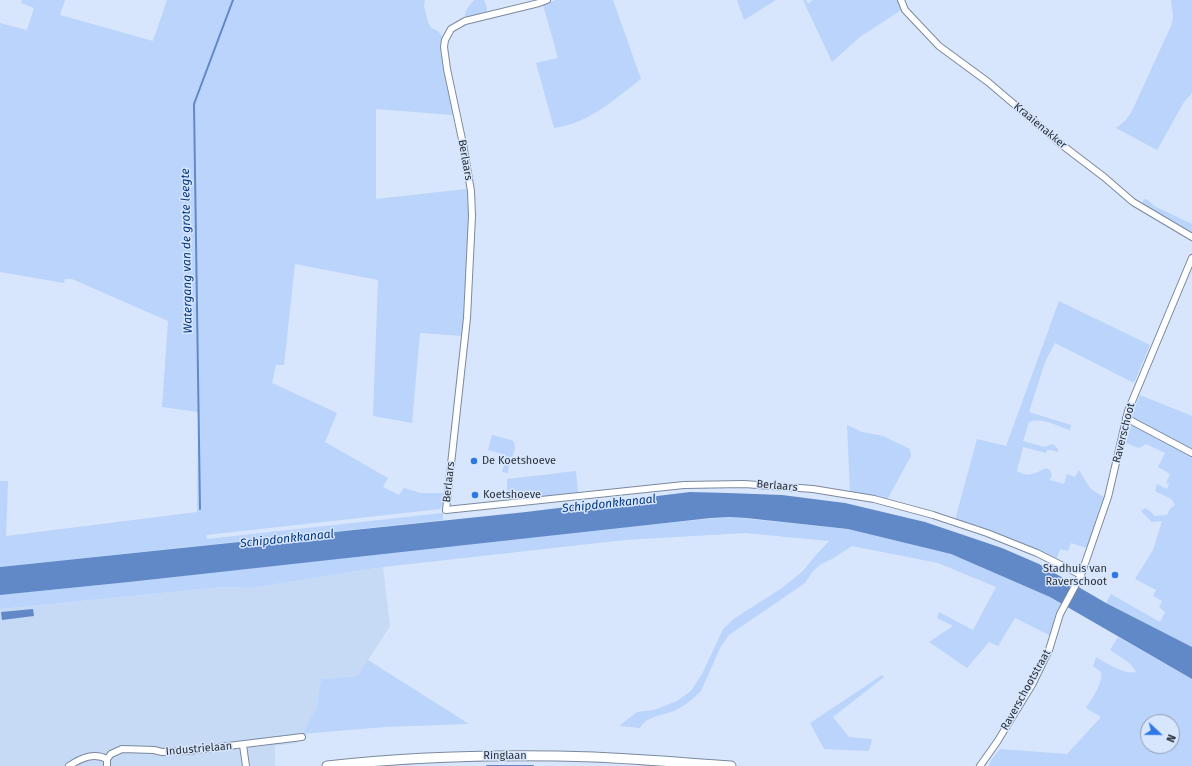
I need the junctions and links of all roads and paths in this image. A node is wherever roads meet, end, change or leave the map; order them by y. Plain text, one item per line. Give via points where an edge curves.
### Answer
1 (548, 0) edge
2 (901, 0) edge
3 (1192, 237) edge
4 (1192, 258) edge
5 (1126, 418) junction
6 (1192, 452) edge
7 (1081, 574) junction
8 (1062, 610) joint
9 (302, 737) dead end
10 (243, 745) junction
11 (107, 763) edge
12 (69, 766) edge
13 (246, 766) edge
14 (327, 766) edge
15 (731, 766) edge
16 (980, 766) edge

1 - 7 street, Berlaars via 465,21 451,29 445,40 447,69 471,191 472,216 467,318 446,510 684,484 744,484 813,489 874,499 933,515 1002,538
2 - 3 street, Kraaienakker via 905,10 944,50 988,82 1133,202
4 - 5 street, Raverschoot
5 - 6 street
5 - 7 street, Raverschoot via 1108,498
7 - 8 street, Raverschoot
8 - 16 street, Raverschootstraat via 1049,650 1032,685
9 - 10 street, Industrielaan
10 - 11 street, Industrielaan via 187,752 122,749 111,754
10 - 13 street
11 - 12 street via 102,756 94,755
14 - 15 main road, Ringlaan via 462,756 594,758

